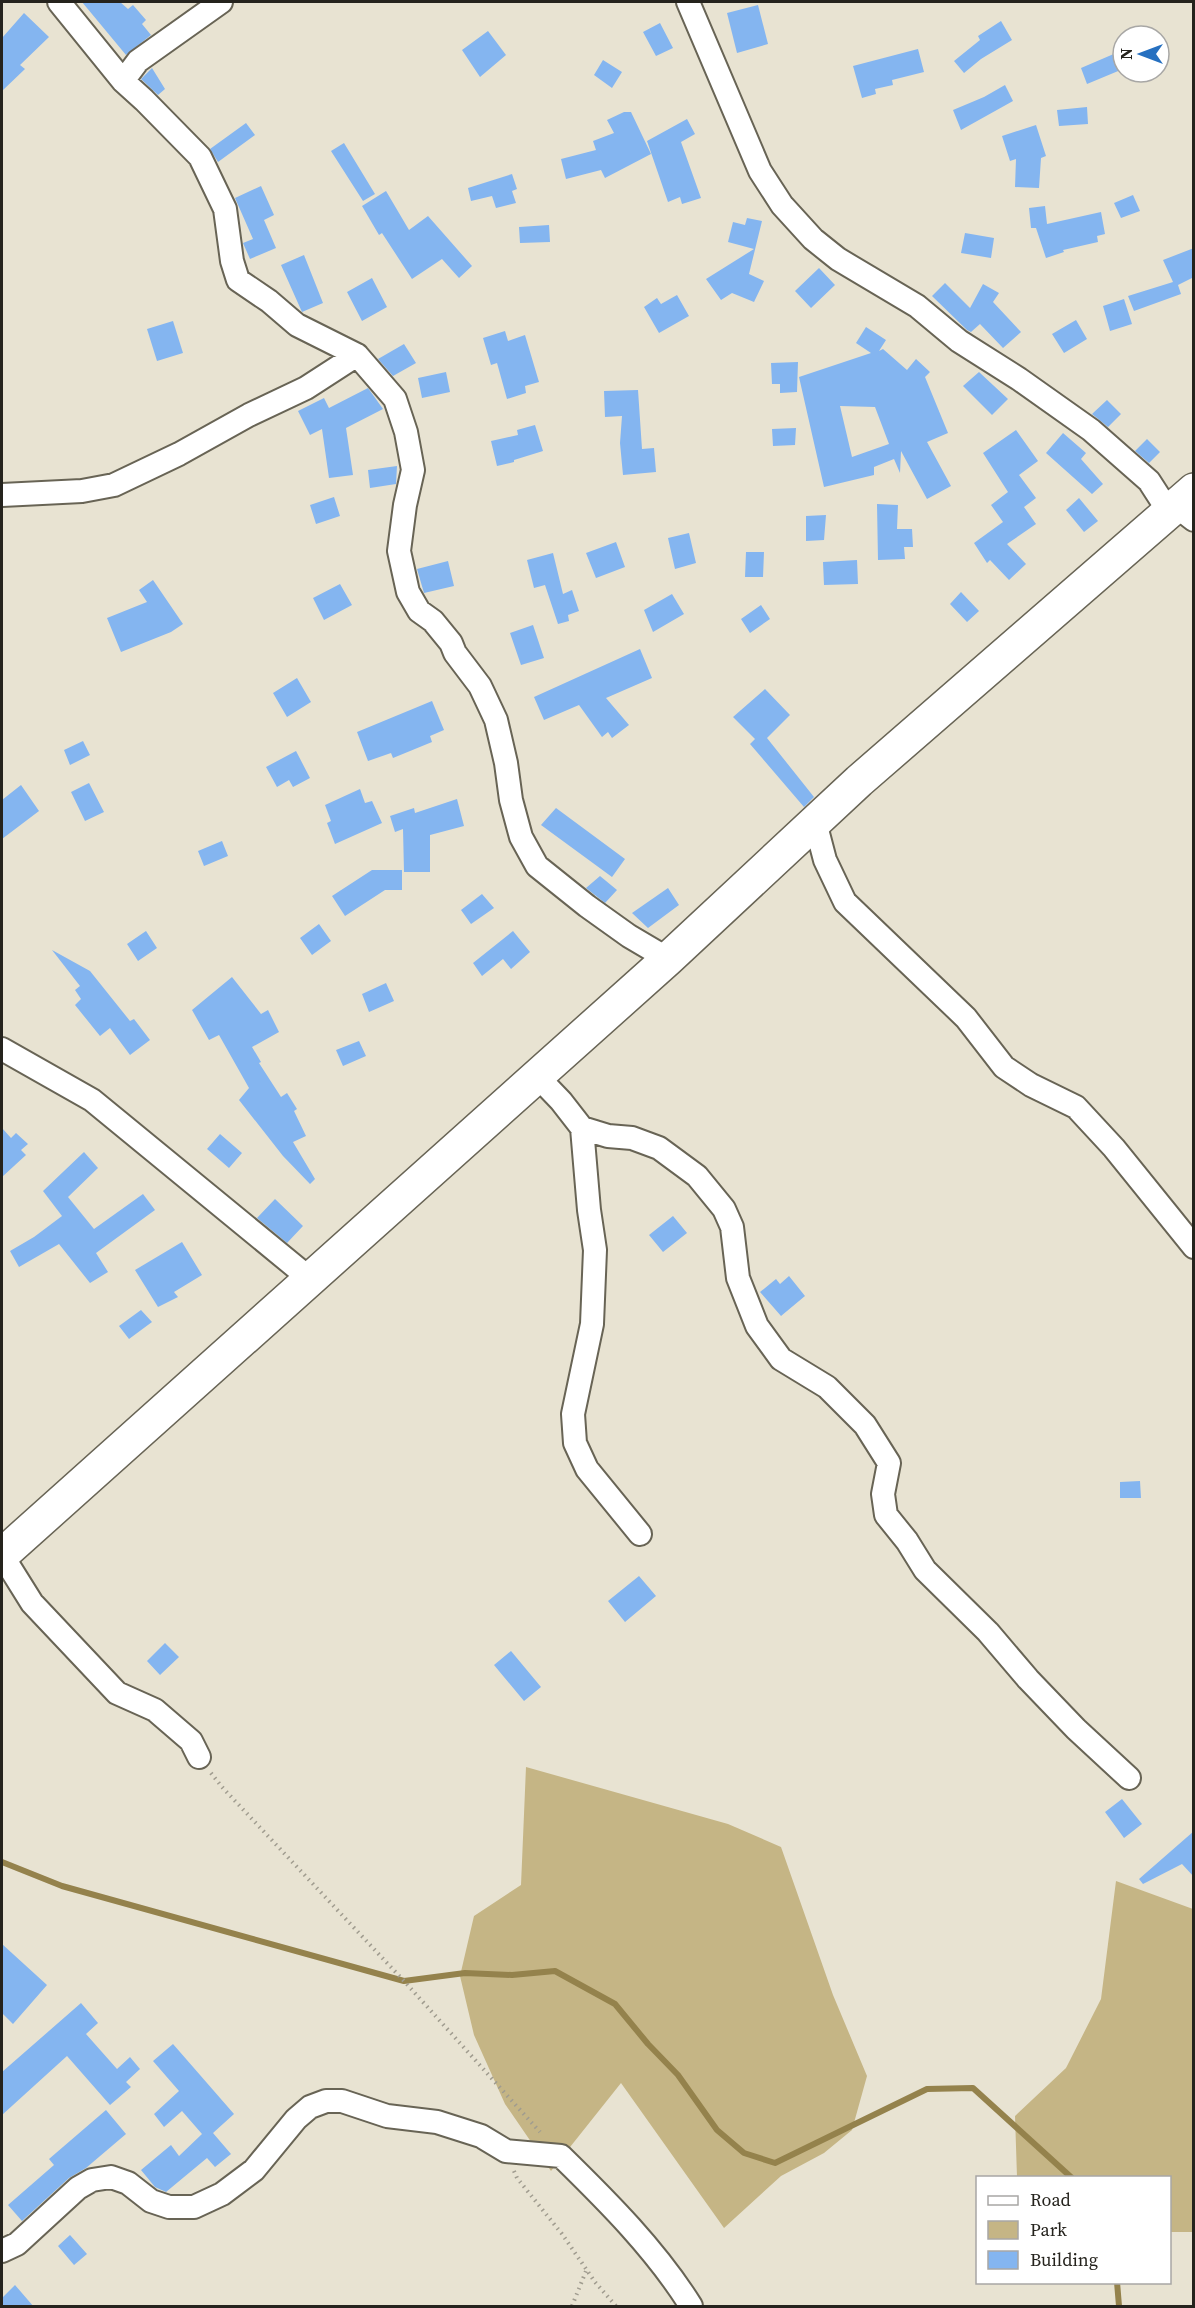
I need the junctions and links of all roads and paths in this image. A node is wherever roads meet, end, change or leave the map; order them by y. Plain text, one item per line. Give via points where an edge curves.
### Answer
1 (59, 2) edge
2 (220, 2) edge
3 (688, 2) edge
4 (123, 81) junction
5 (357, 355) junction
6 (2, 495) edge
7 (1183, 507) edge
8 (815, 822) junction
9 (668, 959) junction
10 (2, 1049) edge
11 (537, 1076) junction
12 (582, 1128) junction
13 (1194, 1247) edge
14 (309, 1278) junction
15 (640, 1534) dead end
16 (2, 1555) edge
17 (199, 1757) joint
18 (1129, 1778) dead end
19 (506, 2151) junction
20 (561, 2156) junction
21 (2, 2251) edge
22 (586, 2270) junction
23 (572, 2307) edge
24 (616, 2307) edge
25 (691, 2307) edge

1 - 4 street
2 - 4 street via 138,61
3 - 7 street via 760,171 782,205 813,239 838,259 917,306 959,341 1091,430
4 - 5 street via 200,157 225,209 238,280 297,325
5 - 6 street via 306,388 114,485 82,491
5 - 9 street via 395,399 406,432 413,470 399,550 408,592 419,611 451,643 480,686 496,720 521,837 537,866 621,930
7 - 8 main road
8 - 9 main road
8 - 13 street via 825,860 844,902 966,1018 1004,1067 1076,1107
9 - 11 main road
10 - 14 street via 92,1100
11 - 12 street
11 - 14 main road
12 - 15 street via 595,1250 592,1324 573,1414 575,1443 588,1469
12 - 18 street via 659,1148 697,1176 724,1209 732,1227 738,1278 757,1326 781,1359 826,1387 865,1425 889,1463 883,1494 886,1515 925,1570 1076,1729
14 - 16 main road
16 - 17 street via 32,1603 117,1694 155,1710 191,1741
17 - 20 path via 222,1787 412,1989
19 - 20 street
19 - 21 street via 481,2136 437,2122 387,2116 342,2101 326,2101 310,2107 296,2119 254,2170 222,2194 194,2207 169,2207 151,2201 128,2183 111,2177 92,2180 78,2188 17,2244
19 - 22 path via 517,2178
20 - 25 street via 608,2202 673,2277
22 - 23 path
22 - 24 path

